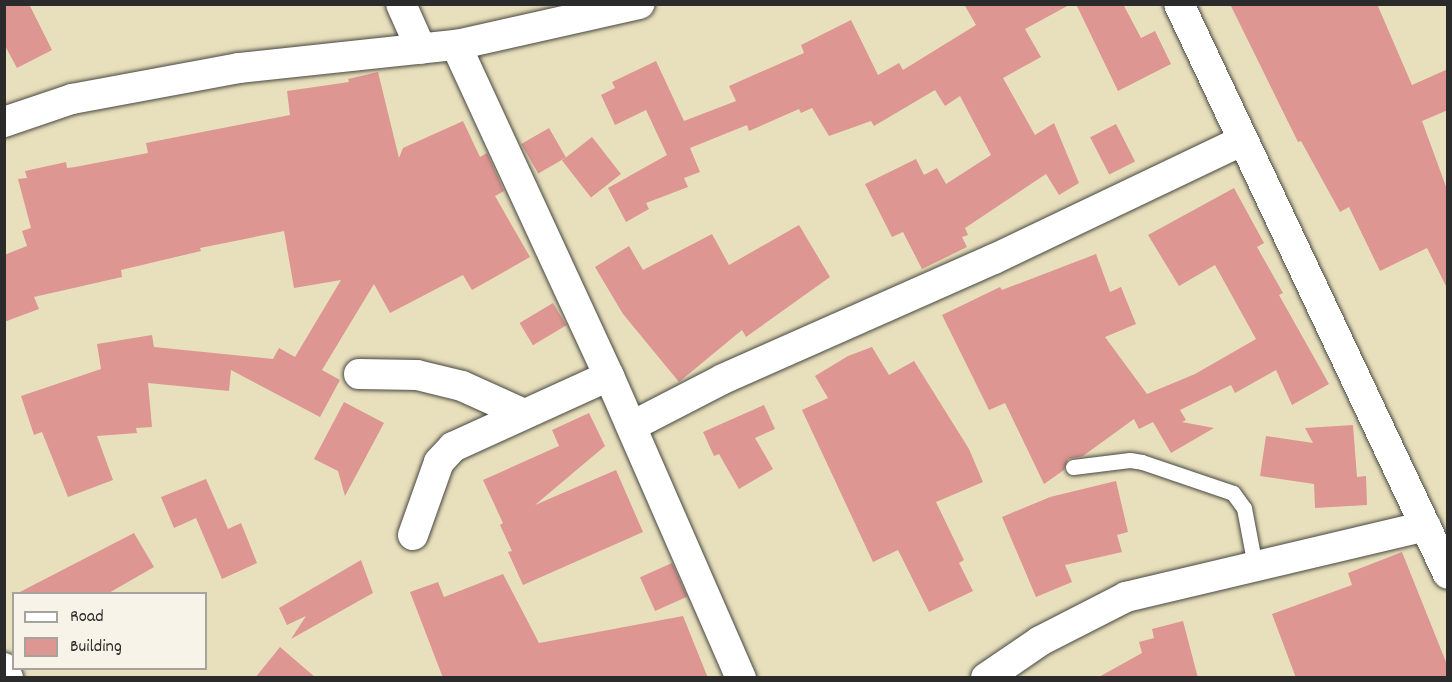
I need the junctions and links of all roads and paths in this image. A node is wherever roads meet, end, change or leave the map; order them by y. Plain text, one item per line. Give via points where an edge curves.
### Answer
1 (401, 4) edge
2 (639, 4) edge
3 (1179, 4) edge
4 (456, 45) junction
5 (421, 49) junction
6 (4, 122) edge
7 (1243, 140) junction
8 (359, 374) dead end
9 (609, 376) junction
10 (524, 414) junction
11 (632, 426) junction
12 (1073, 467) dead end
13 (1426, 526) junction
14 (413, 535) dead end
15 (1255, 566) junction
16 (1448, 574) edge
17 (4, 669) edge
18 (9, 678) edge
19 (741, 678) edge
20 (986, 678) edge

1 - 5 street
2 - 4 street
3 - 7 street
4 - 5 street
4 - 9 street
5 - 6 street via 239,68 72,99
7 - 11 street via 994,259 723,379
7 - 13 street
8 - 10 street via 417,375 462,386
9 - 10 street
9 - 11 street
10 - 14 street via 453,447 439,462
11 - 19 street
12 - 15 lane via 1142,462 1233,493 1244,508
13 - 15 street
13 - 16 street
15 - 20 street via 1126,597 1040,641
17 - 18 street

